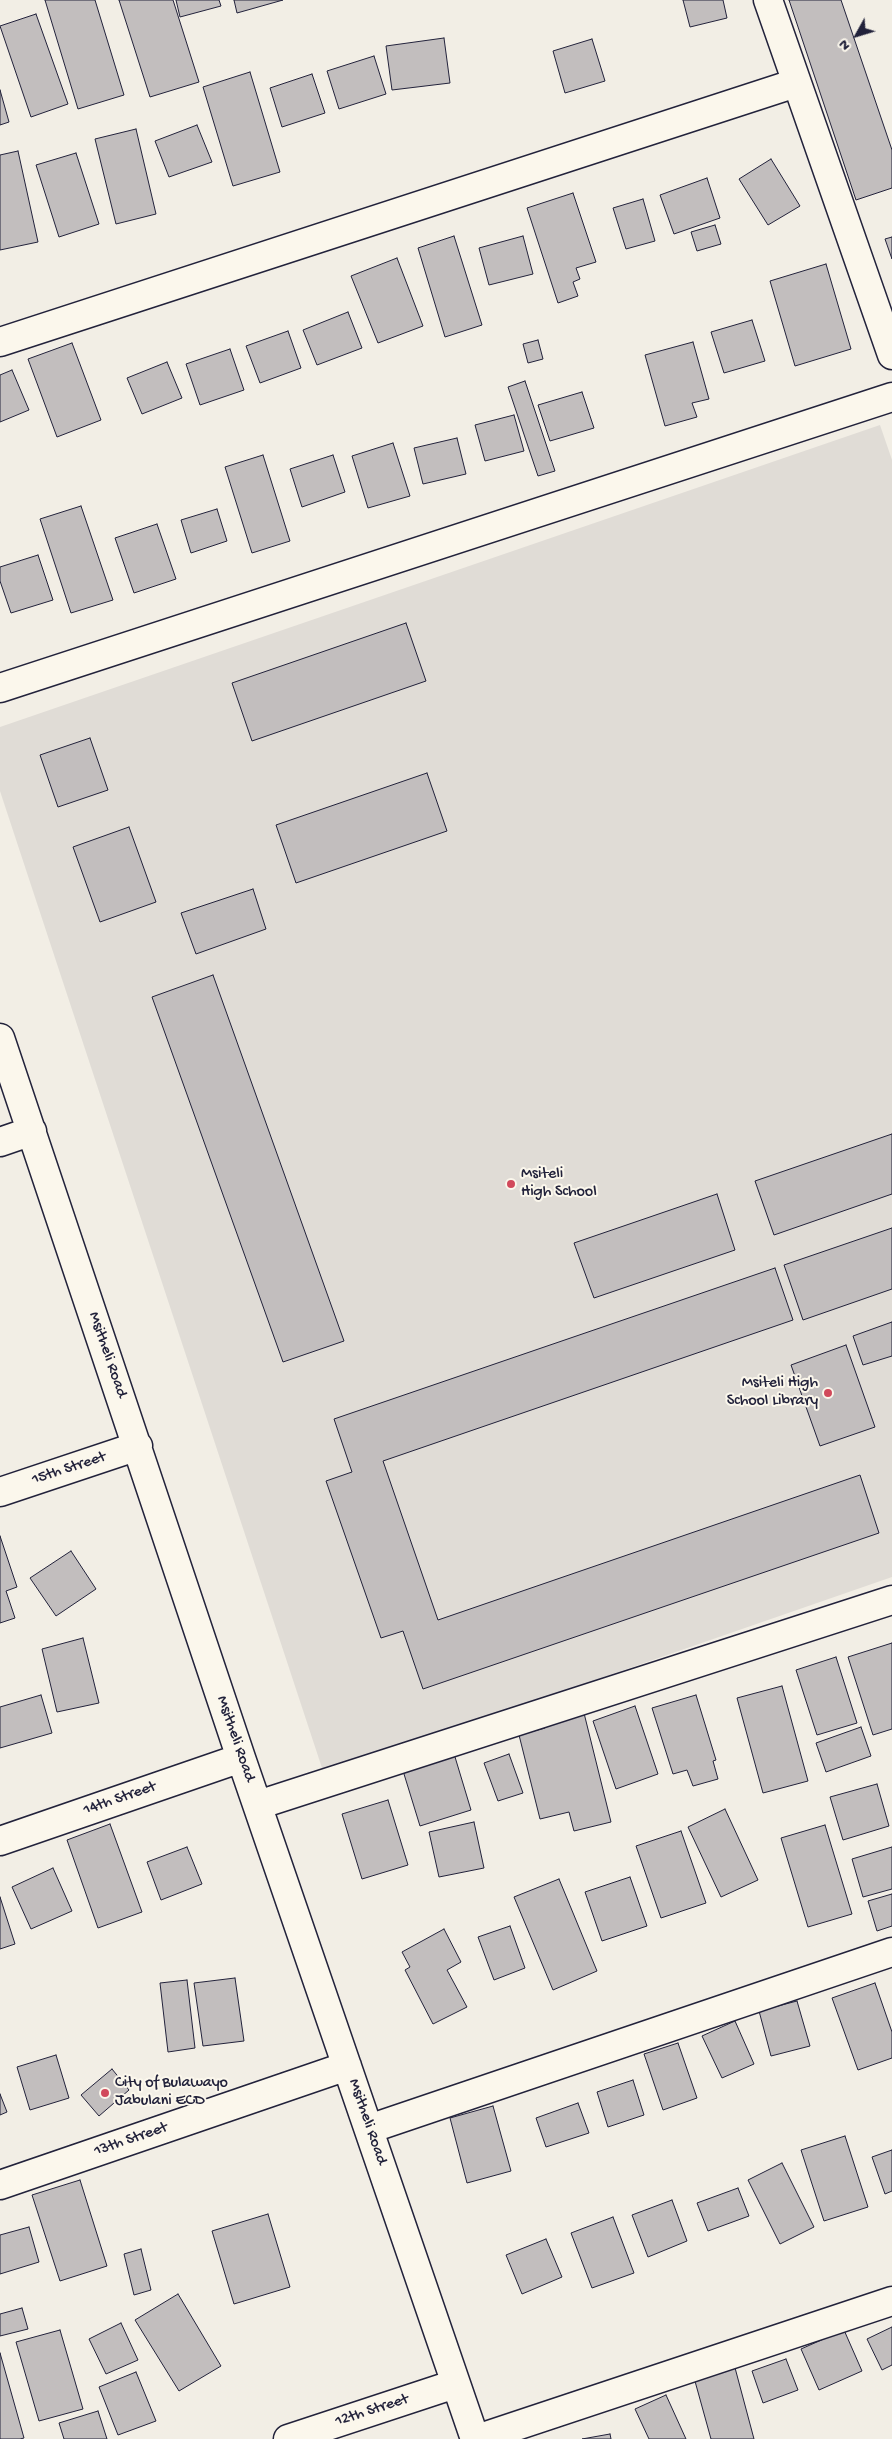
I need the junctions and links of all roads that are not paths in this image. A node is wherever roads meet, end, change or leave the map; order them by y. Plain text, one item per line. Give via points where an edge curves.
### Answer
1 (768, 0) edge
2 (796, 83) junction
3 (0, 342) edge
4 (892, 355) edge
5 (892, 397) edge
6 (0, 688) edge
7 (0, 1038) edge
8 (32, 1131) junction
9 (0, 1142) edge
10 (138, 1446) junction
11 (0, 1492) edge
12 (892, 1600) edge
13 (241, 1758) junction
14 (258, 1805) junction
15 (0, 1841) edge
16 (892, 1952) edge
17 (347, 2066) junction
18 (369, 2129) junction
19 (0, 2184) edge
20 (892, 2301) edge
21 (455, 2384) junction
22 (288, 2439) edge
23 (476, 2439) edge

1 - 2 street
2 - 3 street
2 - 4 street
5 - 6 street
7 - 8 street, Msitheli Road
8 - 9 street
8 - 10 street, Msitheli Road
10 - 11 street, 15th Street
10 - 13 street, Msitheli Road
12 - 14 street
13 - 14 street, Msitheli Road
13 - 15 street, 14th Street
14 - 17 street, Msitheli Road
16 - 18 street
17 - 18 street, Msitheli Road
17 - 19 street, 13th Street
18 - 21 street, Msitheli Road
20 - 23 street
21 - 22 street, 12th Street
21 - 23 street, Msitheli Road

